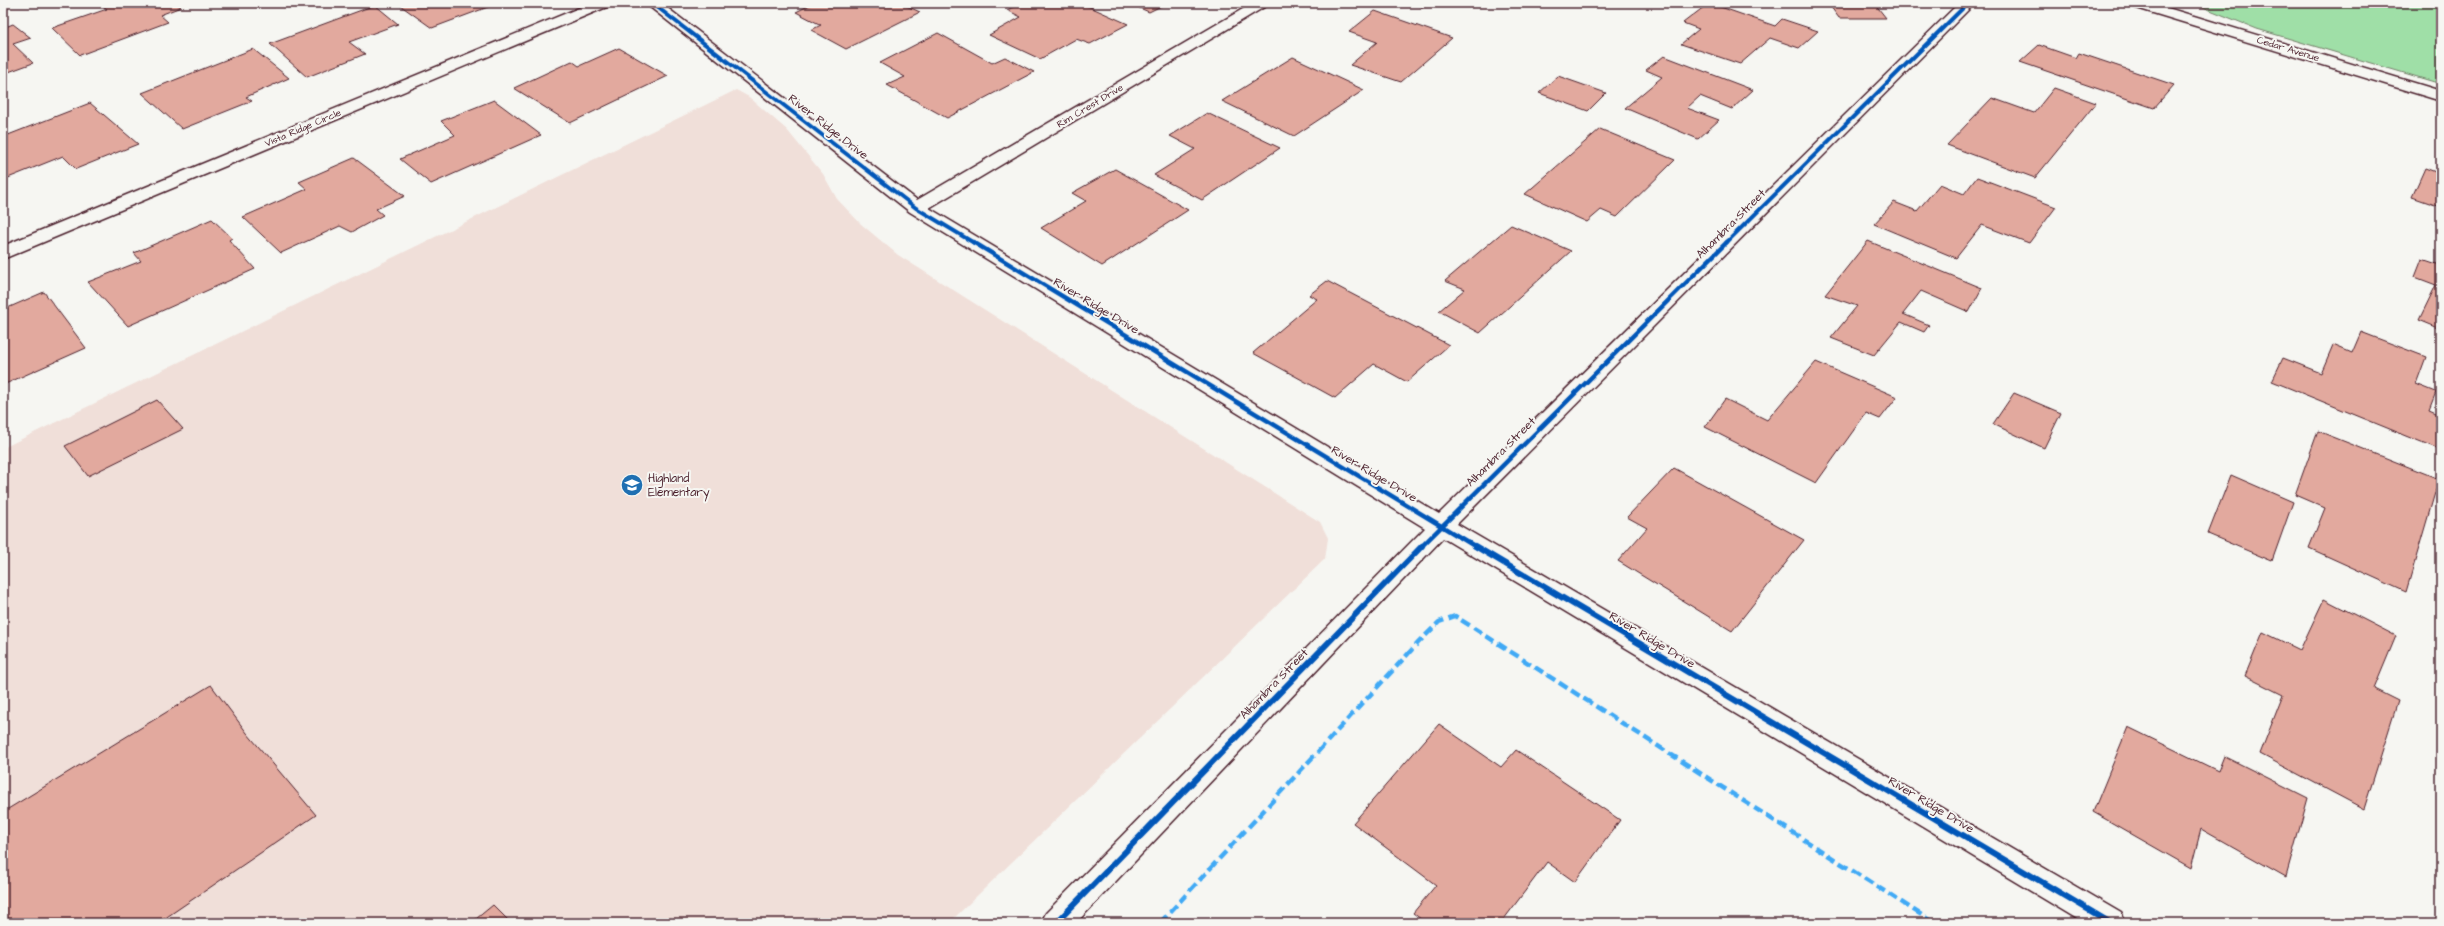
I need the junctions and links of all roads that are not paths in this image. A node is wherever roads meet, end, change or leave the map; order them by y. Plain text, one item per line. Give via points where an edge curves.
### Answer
1 (604, 3) edge
2 (652, 3) edge
3 (1264, 3) edge
4 (1968, 3) edge
5 (2135, 3) edge
6 (2441, 96) edge
7 (916, 208) junction
8 (3, 253) edge
9 (1441, 526) junction
10 (1056, 923) edge
11 (2111, 923) edge

1 - 8 street, Vista Ridge Circle
2 - 7 street, River Ridge Drive
3 - 7 street, Rim Crest Drive
4 - 9 street, Alhambra Street
5 - 6 street, Cedar Avenue
7 - 9 street, River Ridge Drive
9 - 10 street, Alhambra Street
9 - 11 street, River Ridge Drive

